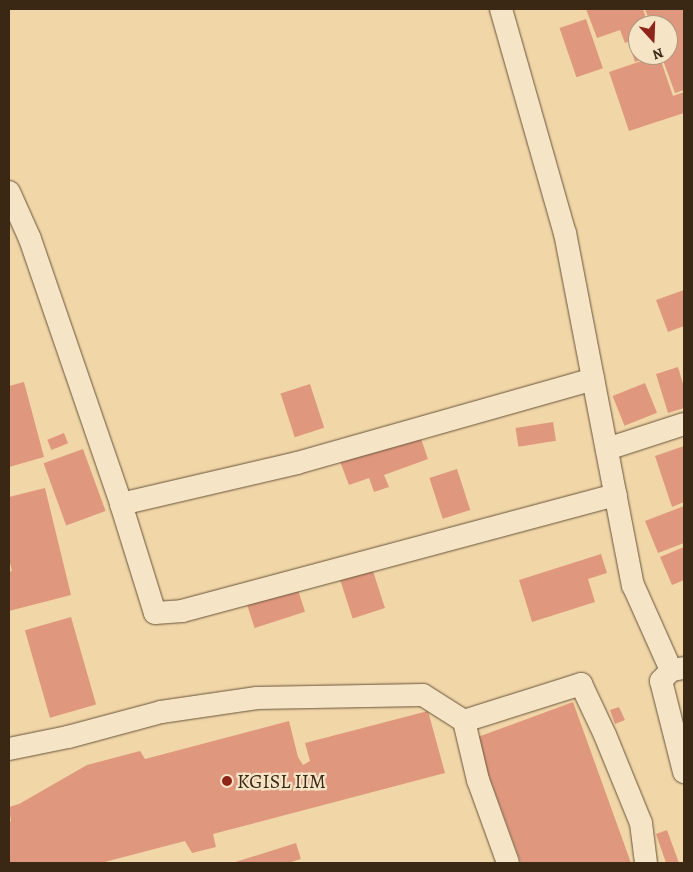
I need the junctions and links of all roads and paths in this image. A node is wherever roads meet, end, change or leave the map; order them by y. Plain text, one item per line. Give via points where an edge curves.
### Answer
1 (501, 9) edge
2 (9, 192) edge
3 (593, 379) junction
4 (684, 424) edge
5 (607, 449) junction
6 (616, 496) junction
7 (120, 504) junction
8 (678, 669) edge
9 (464, 721) junction
10 (9, 749) edge
11 (684, 772) edge
12 (508, 863) edge
13 (646, 863) edge

1 - 3 street via 565,233
2 - 7 street via 30,239
3 - 5 street
3 - 7 street via 297,462
4 - 5 street
5 - 6 street
6 - 7 street via 182,610 155,613
6 - 8 street via 633,585
8 - 11 street via 661,680
9 - 10 street via 423,695 257,698 161,712
9 - 12 street via 478,780
9 - 13 street via 581,684 641,824

